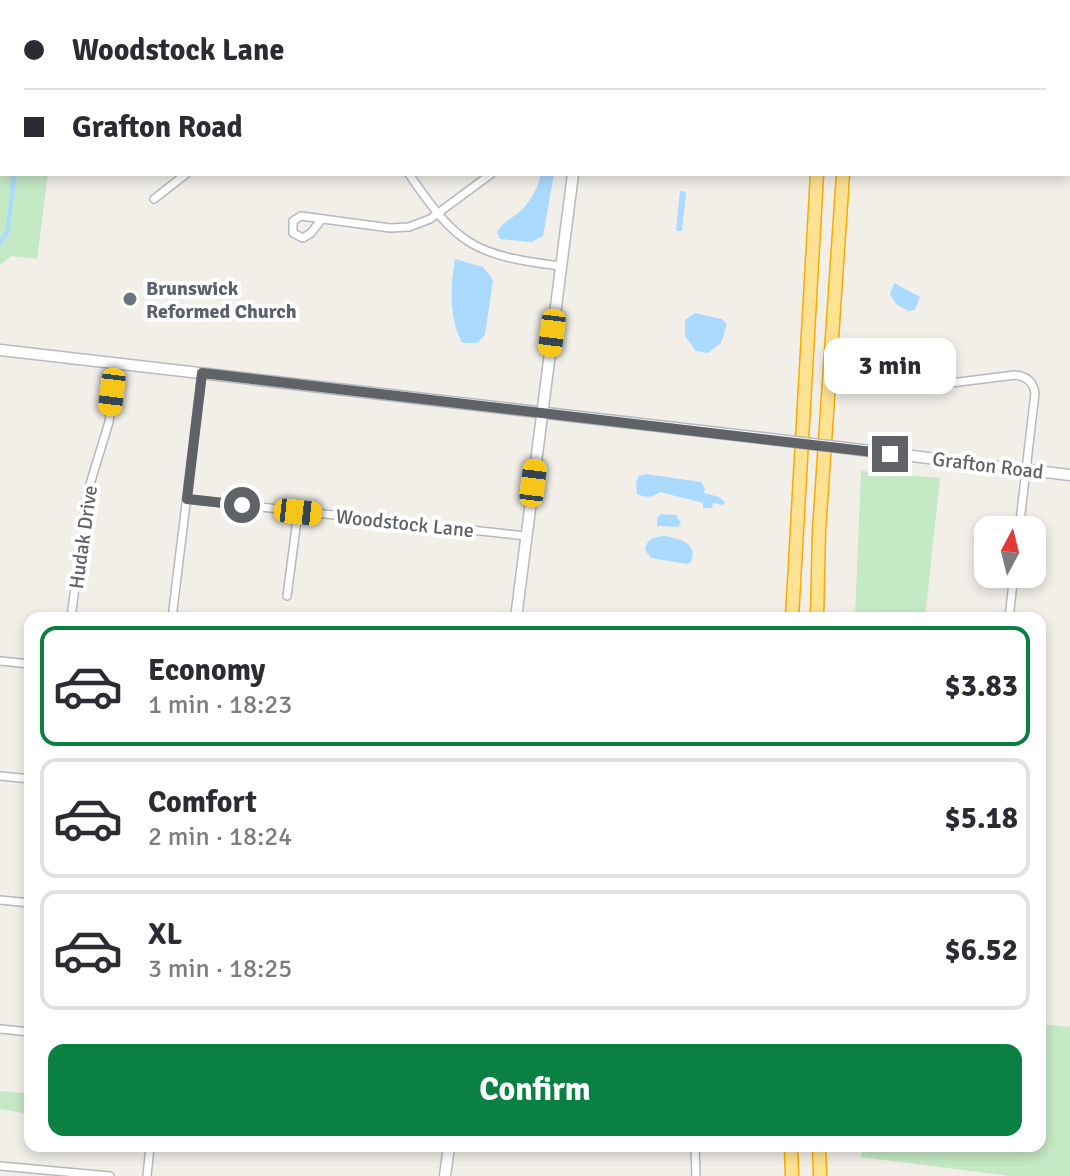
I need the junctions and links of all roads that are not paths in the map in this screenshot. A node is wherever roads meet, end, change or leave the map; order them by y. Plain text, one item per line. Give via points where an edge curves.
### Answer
1 (183, 176) edge
2 (410, 176) edge
3 (488, 176) edge
4 (573, 176) edge
5 (817, 176) edge
6 (843, 176) edge
7 (154, 199) dead end
8 (438, 213) junction
9 (321, 220) dead end
10 (560, 266) junction
11 (0, 350) edge
12 (116, 363) junction
13 (202, 373) junction
14 (912, 381) dead end
15 (542, 412) junction
16 (1026, 470) junction
17 (1070, 475) edge
18 (187, 499) junction
19 (298, 512) junction
20 (1021, 516) edge
21 (526, 536) junction
22 (1012, 588) edge
23 (287, 596) dead end
24 (72, 612) edge
25 (173, 612) edge
26 (517, 612) edge
27 (792, 612) edge
28 (817, 612) edge
29 (1010, 612) edge
30 (0, 661) edge
31 (24, 663) edge
32 (0, 776) edge
33 (24, 778) edge
34 (0, 900) edge
35 (24, 902) edge
36 (0, 1029) edge
37 (24, 1031) edge
38 (149, 1152) edge
39 (448, 1152) edge
40 (695, 1152) edge
41 (791, 1152) edge
42 (819, 1152) edge
43 (0, 1166) edge
44 (110, 1176) edge
45 (147, 1176) edge
46 (445, 1176) edge
47 (696, 1176) edge
48 (792, 1176) edge
49 (820, 1176) edge

1 - 7 street
2 - 8 street
3 - 8 street
4 - 10 street
5 - 27 highway
6 - 28 highway
8 - 9 street via 400,228
8 - 10 street via 482,250
10 - 15 street
11 - 12 street, Grafton Road
12 - 13 street, Grafton Road
12 - 24 street, Hudak Drive via 109,422 87,494
13 - 15 street, Grafton Road
13 - 18 street
14 - 16 street via 1027,378 1035,393
15 - 16 street, Grafton Road, bridge
15 - 21 street
16 - 17 street, Grafton Road
16 - 20 street
18 - 19 street, Woodstock Lane
18 - 25 street
19 - 21 street, Woodstock Lane
19 - 23 street
21 - 26 street
22 - 29 street
30 - 31 street
32 - 33 street
34 - 35 street
36 - 37 street
38 - 45 street
39 - 46 street
40 - 47 street
41 - 48 highway
42 - 49 highway
43 - 44 street

